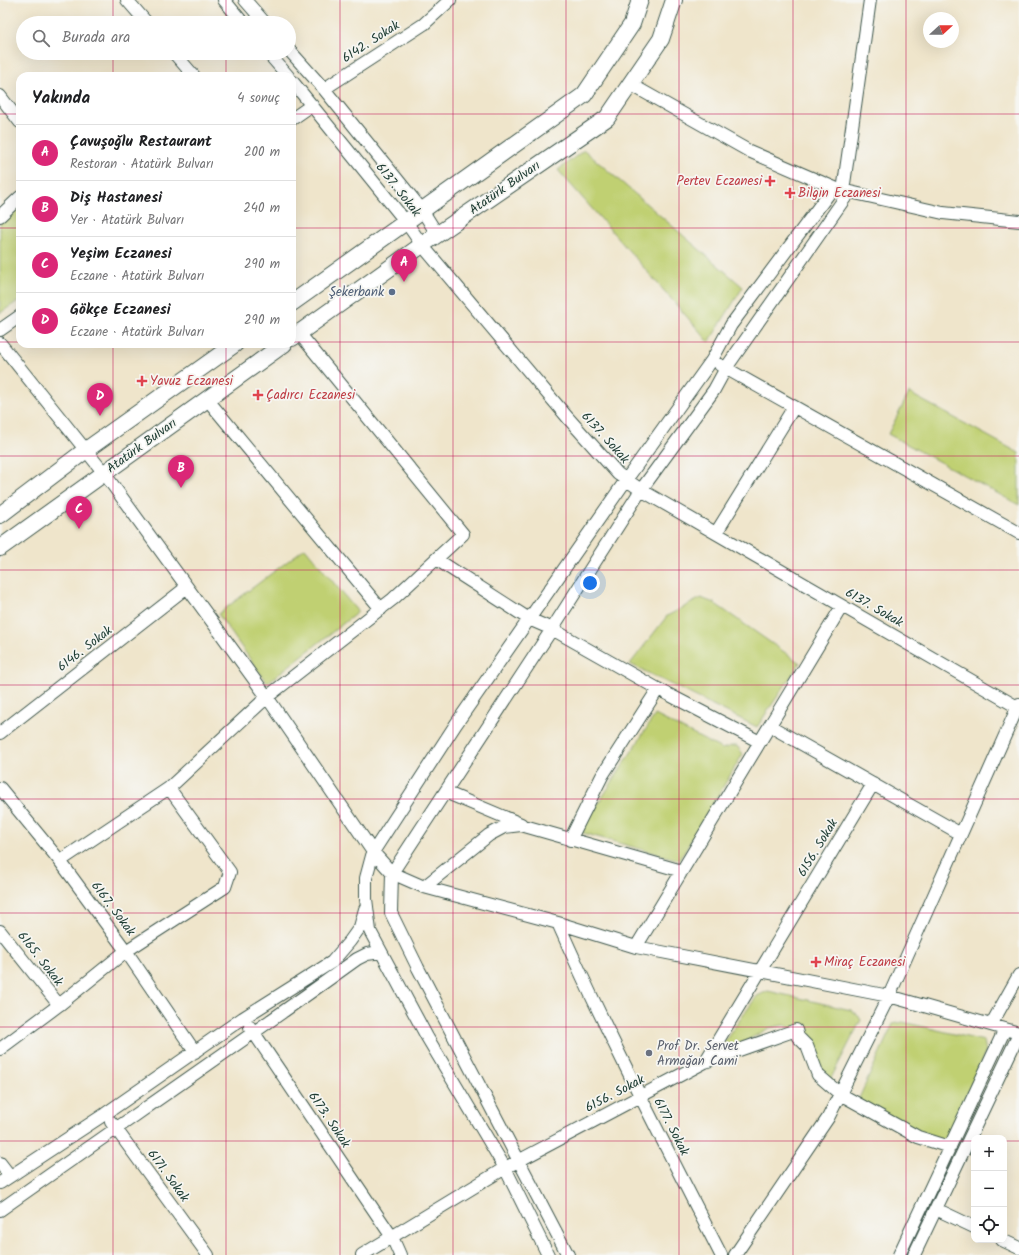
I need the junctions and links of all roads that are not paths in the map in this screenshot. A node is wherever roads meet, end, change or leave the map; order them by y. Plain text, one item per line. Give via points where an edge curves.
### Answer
1 (127, 0) edge
2 (224, 0) edge
3 (245, 0) edge
4 (450, 0) edge
5 (640, 0) edge
6 (674, 0) edge
7 (870, 0) edge
8 (142, 16) edge
9 (237, 16) edge
10 (259, 16) edge
11 (296, 58) edge
12 (180, 60) edge
13 (274, 60) edge
14 (191, 72) edge
15 (285, 72) edge
16 (630, 84) junction
17 (296, 86) edge
18 (324, 89) junction
19 (0, 96) edge
20 (312, 104) junction
21 (296, 116) edge
22 (16, 117) edge
23 (842, 190) junction
24 (16, 201) edge
25 (422, 210) junction
26 (0, 216) edge
27 (1019, 221) edge
28 (406, 222) junction
29 (437, 234) junction
30 (422, 245) junction
31 (296, 300) edge
32 (16, 319) edge
33 (0, 330) edge
34 (296, 335) edge
35 (0, 342) edge
36 (229, 348) edge
37 (278, 348) edge
38 (712, 360) junction
39 (726, 368) junction
40 (207, 399) junction
41 (794, 407) junction
42 (86, 450) junction
43 (104, 473) junction
44 (626, 480) junction
45 (641, 490) junction
46 (0, 515) edge
47 (716, 533) junction
48 (1019, 533) edge
49 (0, 548) edge
50 (436, 559) junction
51 (187, 587) junction
52 (842, 606) junction
53 (381, 609) junction
54 (529, 619) junction
55 (552, 629) junction
56 (658, 689) junction
57 (267, 697) junction
58 (1018, 706) edge
59 (770, 726) junction
60 (0, 733) edge
61 (760, 742) junction
62 (873, 784) junction
63 (0, 788) edge
64 (169, 788) junction
65 (445, 792) junction
66 (521, 825) junction
67 (961, 834) junction
68 (570, 840) junction
69 (373, 852) junction
70 (60, 862) junction
71 (682, 871) junction
72 (392, 873) junction
73 (424, 887) junction
74 (366, 904) junction
75 (558, 923) junction
76 (0, 931) edge
77 (636, 947) junction
78 (126, 951) junction
79 (381, 952) junction
80 (759, 971) junction
81 (1019, 975) edge
82 (889, 996) junction
83 (59, 1005) junction
84 (244, 1018) junction
85 (991, 1025) junction
86 (1005, 1029) junction
87 (254, 1033) junction
88 (1019, 1034) edge
89 (0, 1049) edge
90 (195, 1052) junction
91 (705, 1062) junction
92 (840, 1094) junction
93 (640, 1097) junction
94 (105, 1114) junction
95 (115, 1128) junction
96 (950, 1147) junction
97 (519, 1161) junction
98 (0, 1163) edge
99 (505, 1168) junction
100 (5, 1179) edge
101 (0, 1210) edge
102 (936, 1210) junction
103 (971, 1226) edge
104 (392, 1237) junction
105 (1007, 1242) edge
106 (1019, 1248) edge
107 (208, 1255) edge
108 (362, 1255) edge
109 (400, 1255) edge
110 (548, 1255) edge
111 (568, 1255) edge
112 (721, 1255) edge
113 (735, 1255) edge
114 (899, 1255) edge
115 (914, 1255) edge

1 - 8 street
2 - 9 street
3 - 10 street
4 - 18 street, 6142. Sokak via 424,24
5 - 25 main road via 632,24 584,95
6 - 16 main road, Atatürk Bulvarı via 661,39
7 - 23 street
11 - 18 street, 6137. Sokak
12 - 14 street
13 - 15 street
16 - 23 street via 749,151
16 - 29 main road, Atatürk Bulvarı via 607,118
17 - 20 street, 6137. Sokak
18 - 25 street, 6137. Sokak
19 - 22 street
20 - 21 street
20 - 28 street, 6137. Sokak
23 - 27 street via 943,213
23 - 38 street via 731,324
23 - 39 street
24 - 26 street
25 - 28 main road
25 - 29 street, 6137. Sokak
28 - 30 street, 6137. Sokak
28 - 31 main road
29 - 30 main road, Atatürk Bulvarı
30 - 34 main road, Atatürk Bulvarı
30 - 44 street, 6137. Sokak via 568,418
32 - 33 street
34 - 50 street via 463,534
35 - 42 street
36 - 42 main road
37 - 40 main road, Atatürk Bulvarı
38 - 39 street
38 - 44 street
39 - 41 street
39 - 45 street via 714,390
40 - 43 main road, Atatürk Bulvarı
40 - 53 street
41 - 47 street
41 - 48 street
42 - 43 street
42 - 46 main road
43 - 49 main road, Atatürk Bulvarı
43 - 51 street
44 - 45 street, 6137. Sokak
44 - 54 street
45 - 47 street, 6137. Sokak
45 - 55 street
47 - 52 street, 6137. Sokak
50 - 53 street
50 - 54 street
51 - 57 street
51 - 60 street, 6146. Sokak
52 - 58 street, 6137. Sokak
52 - 59 street
53 - 57 street
54 - 55 street
54 - 69 street via 456,724
55 - 56 street
55 - 65 street
56 - 61 street
56 - 68 street via 602,776
57 - 64 street
57 - 69 street
58 - 67 street
59 - 61 street
59 - 62 street
61 - 71 street
62 - 67 street
62 - 80 street, 6156. Sokak
63 - 70 street, 6167. Sokak
64 - 70 street
64 - 78 street via 230,872 224,887
65 - 66 street
65 - 72 street
66 - 68 street
66 - 73 street via 504,827 489,835
67 - 82 street
68 - 71 street
69 - 72 street
69 - 74 street via 366,878
70 - 78 street, 6167. Sokak
71 - 77 street
72 - 73 street
72 - 97 street via 392,913
73 - 75 street
74 - 79 street via 370,931
74 - 84 street via 360,927 332,962
75 - 77 street
75 - 93 street, 6177. Sokak
76 - 83 street, 6165. Sokak
77 - 80 street
78 - 83 street
78 - 90 street, 6167. Sokak
79 - 87 street via 357,959
79 - 99 street via 427,1037
80 - 82 street
80 - 91 street, 6156. Sokak
81 - 85 street
82 - 85 street
82 - 92 street
83 - 89 street
84 - 87 street, 6173. Sokak
84 - 90 street
85 - 86 street
86 - 88 street
86 - 96 street
87 - 95 street
87 - 104 street, 6173. Sokak
88 - 102 street
90 - 94 street
91 - 92 street via 796,1030 798,1037 807,1046 818,1075
91 - 93 street, 6156. Sokak
92 - 96 street via 918,1137
92 - 113 street via 828,1118
93 - 97 street, 6156. Sokak
93 - 112 street, 6177. Sokak
94 - 95 street, 6171. Sokak
94 - 100 street
95 - 101 street
95 - 107 street, 6171. Sokak
96 - 114 street
97 - 99 street, 6156. Sokak
97 - 111 street
98 - 100 street
99 - 104 street, 6156. Sokak
99 - 110 street
102 - 103 street
102 - 115 street
104 - 108 street, 6156. Sokak
104 - 109 street, 6173. Sokak
105 - 106 street

